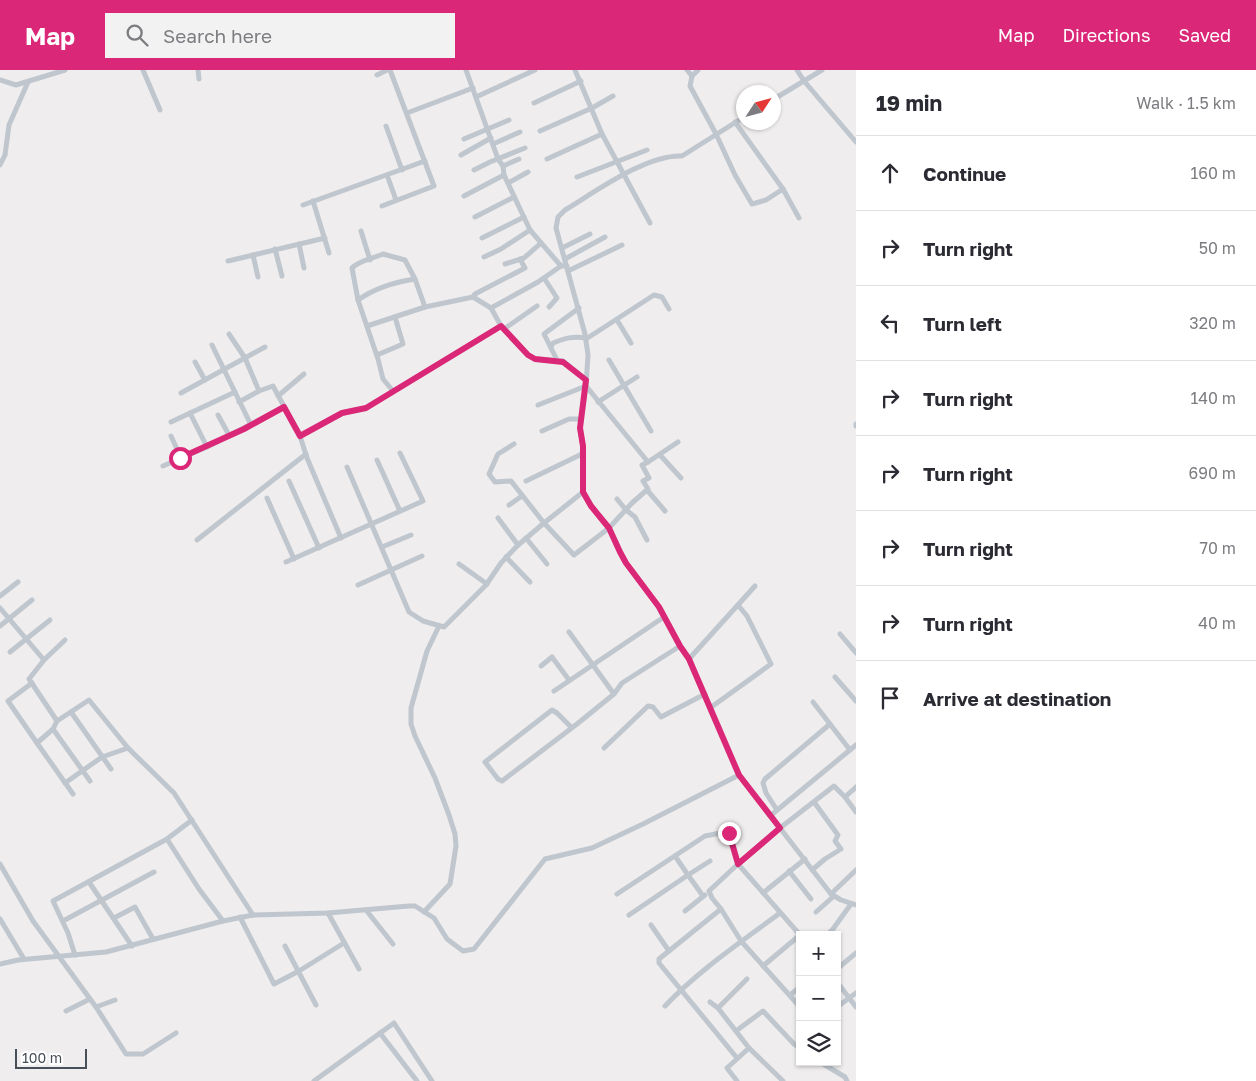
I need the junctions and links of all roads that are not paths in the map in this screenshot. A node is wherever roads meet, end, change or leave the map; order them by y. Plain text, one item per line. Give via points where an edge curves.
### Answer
1 (65, 70) edge
2 (143, 70) edge
3 (198, 70) edge
4 (388, 70) edge
5 (466, 70) edge
6 (535, 70) edge
7 (575, 70) edge
8 (687, 70) edge
9 (698, 70) edge
10 (797, 70) edge
11 (822, 70) edge
12 (377, 75) dead end
13 (692, 76) junction
14 (200, 79) dead end
15 (0, 80) edge
16 (581, 81) junction
17 (804, 81) junction
18 (28, 82) junction
19 (473, 88) junction
20 (781, 95) edge
21 (613, 96) dead end
22 (476, 97) junction
23 (534, 103) dead end
24 (592, 108) junction
25 (160, 110) dead end
26 (407, 113) junction
27 (509, 120) dead end
28 (735, 122) joint
29 (386, 126) dead end
30 (488, 129) junction
31 (540, 131) dead end
32 (520, 132) dead end
33 (602, 134) junction
34 (716, 134) junction
35 (464, 139) dead end
36 (492, 141) junction
37 (856, 142) edge
38 (525, 148) dead end
39 (647, 150) dead end
40 (461, 155) dead end
41 (519, 158) dead end
42 (498, 159) junction
43 (547, 159) dead end
44 (425, 161) junction
45 (617, 161) junction
46 (0, 165) edge
47 (503, 166) junction
48 (402, 170) junction
49 (474, 170) dead end
50 (528, 172) dead end
51 (387, 175) junction
52 (504, 175) junction
53 (624, 175) junction
54 (577, 177) dead end
55 (508, 183) junction
56 (783, 190) junction
57 (464, 196) dead end
58 (514, 197) junction
59 (396, 200) junction
60 (313, 201) junction
61 (303, 204) dead end
62 (382, 206) dead end
63 (475, 217) dead end
64 (524, 217) junction
65 (799, 218) dead end
66 (650, 223) dead end
67 (530, 230) junction
68 (361, 231) dead end
69 (590, 234) dead end
70 (605, 237) dead end
71 (325, 238) junction
72 (482, 238) dead end
73 (541, 243) junction
74 (299, 244) junction
75 (622, 245) dead end
76 (562, 248) junction
77 (275, 250) junction
78 (329, 253) dead end
79 (253, 255) junction
80 (484, 257) dead end
81 (520, 259) junction
82 (565, 259) junction
83 (370, 260) junction
84 (228, 261) dead end
85 (505, 264) dead end
86 (304, 268) dead end
87 (565, 268) junction
88 (282, 276) dead end
89 (258, 277) dead end
90 (544, 278) junction
91 (415, 279) junction
92 (472, 297) junction
93 (358, 300) junction
94 (537, 306) dead end
95 (425, 307) junction
96 (549, 307) dead end
97 (491, 308) junction
98 (579, 308) junction
99 (668, 309) dead end
100 (395, 317) junction
101 (616, 320) junction
102 (367, 326) junction
103 (503, 328) junction
104 (228, 334) dead end
105 (586, 338) junction
106 (631, 343) dead end
107 (212, 345) dead end
108 (265, 347) dead end
109 (551, 347) junction
110 (377, 355) junction
111 (245, 358) junction
112 (609, 360) dead end
113 (555, 361) junction
114 (195, 362) dead end
115 (224, 370) junction
116 (304, 374) dead end
117 (636, 377) dead end
118 (205, 380) junction
119 (586, 383) junction
120 (626, 385) junction
121 (260, 391) junction
122 (393, 391) junction
123 (234, 392) junction
124 (181, 393) dead end
125 (278, 396) junction
126 (239, 402) junction
127 (598, 402) junction
128 (538, 405) dead end
129 (284, 407) junction
130 (190, 413) junction
131 (218, 414) dead end
132 (581, 419) junction
133 (171, 422) dead end
134 (250, 425) junction
135 (651, 430) dead end
136 (542, 431) dead end
137 (229, 435) junction
138 (171, 436) dead end
139 (300, 436) junction
140 (678, 442) dead end
141 (514, 444) dead end
142 (206, 447) junction
143 (400, 453) dead end
144 (306, 454) junction
145 (582, 454) junction
146 (660, 455) junction
147 (180, 458) junction
148 (377, 460) dead end
149 (648, 462) junction
150 (163, 466) dead end
151 (347, 467) dead end
152 (681, 478) dead end
153 (289, 481) dead end
154 (526, 481) dead end
155 (647, 490) junction
156 (583, 492) junction
157 (522, 496) junction
158 (267, 498) dead end
159 (617, 499) dead end
160 (509, 505) dead end
161 (626, 510) junction
162 (665, 511) dead end
163 (400, 512) junction
164 (498, 518) dead end
165 (544, 523) junction
166 (372, 524) junction
167 (609, 528) junction
168 (411, 536) dead end
169 (341, 538) junction
170 (526, 538) junction
171 (197, 540) dead end
172 (647, 540) dead end
173 (518, 544) junction
174 (382, 547) junction
175 (319, 548) junction
176 (422, 556) dead end
177 (506, 557) junction
178 (294, 559) junction
179 (286, 562) dead end
180 (459, 564) dead end
181 (547, 564) dead end
182 (391, 570) junction
183 (18, 582) dead end
184 (530, 582) dead end
185 (487, 584) junction
186 (358, 585) dead end
187 (755, 586) dead end
188 (0, 596) edge
189 (32, 600) dead end
190 (738, 605) junction
191 (0, 608) edge
192 (664, 617) junction
193 (9, 618) junction
194 (50, 620) dead end
195 (0, 626) edge
196 (439, 626) junction
197 (568, 632) dead end
198 (840, 634) dead end
199 (26, 639) junction
200 (65, 640) dead end
201 (680, 646) junction
202 (10, 652) dead end
203 (856, 653) edge
204 (689, 659) junction
205 (44, 660) junction
206 (592, 665) junction
207 (541, 666) dead end
208 (835, 677) dead end
209 (569, 680) junction
210 (32, 683) junction
211 (554, 691) dead end
212 (614, 694) junction
213 (705, 694) junction
214 (856, 701) edge
215 (813, 702) dead end
216 (710, 708) junction
217 (72, 712) junction
218 (58, 720) junction
219 (830, 724) junction
220 (572, 728) junction
221 (53, 729) junction
222 (36, 743) junction
223 (856, 745) edge
224 (128, 748) junction
225 (604, 748) dead end
226 (850, 750) junction
227 (102, 757) junction
228 (111, 769) dead end
229 (83, 770) junction
230 (739, 775) junction
231 (90, 781) dead end
232 (65, 783) junction
233 (764, 787) junction
234 (856, 787) edge
235 (72, 794) dead end
236 (756, 795) junction
237 (844, 797) junction
238 (814, 802) junction
239 (777, 810) junction
240 (856, 812) edge
241 (770, 816) junction
242 (192, 820) junction
243 (780, 828) junction
244 (167, 838) junction
245 (675, 856) junction
246 (804, 859) junction
247 (710, 861) dead end
248 (0, 864) edge
249 (738, 864) junction
250 (812, 870) junction
251 (856, 870) edge
252 (789, 871) junction
253 (154, 872) dead end
254 (688, 875) junction
255 (89, 882) junction
256 (709, 891) junction
257 (763, 893) junction
258 (617, 894) dead end
259 (832, 895) junction
260 (703, 896) junction
261 (811, 899) dead end
262 (102, 901) junction
263 (853, 904) edge
264 (721, 909) junction
265 (366, 910) junction
266 (685, 911) dead end
267 (424, 912) junction
268 (816, 912) dead end
269 (328, 913) junction
270 (780, 913) junction
271 (629, 914) dead end
272 (253, 915) junction
273 (240, 917) junction
274 (114, 918) junction
275 (0, 919) edge
276 (62, 921) junction
277 (223, 921) junction
278 (651, 925) dead end
279 (796, 931) edge
280 (831, 931) edge
281 (796, 938) edge
282 (153, 939) junction
283 (741, 941) junction
284 (344, 943) junction
285 (393, 944) dead end
286 (132, 946) junction
287 (285, 946) dead end
288 (669, 951) junction
289 (856, 953) edge
290 (75, 955) junction
291 (58, 956) junction
292 (24, 960) junction
293 (0, 964) edge
294 (763, 966) junction
295 (841, 966) edge
296 (359, 969) dead end
297 (299, 971) junction
298 (747, 979) dead end
299 (841, 987) edge
300 (680, 991) junction
301 (796, 991) edge
302 (856, 993) edge
303 (790, 995) junction
304 (850, 998) junction
305 (90, 999) junction
306 (115, 1000) dead end
307 (710, 1002) dead end
308 (796, 1002) edge
309 (841, 1004) edge
310 (316, 1005) dead end
311 (666, 1006) dead end
312 (96, 1007) junction
313 (856, 1007) edge
314 (718, 1008) junction
315 (66, 1011) dead end
316 (736, 1031) junction
317 (380, 1032) junction
318 (176, 1033) dead end
319 (796, 1045) edge
320 (749, 1048) junction
321 (737, 1058) junction
322 (827, 1066) edge
323 (314, 1081) edge
324 (417, 1081) edge
325 (432, 1081) edge
326 (737, 1081) edge
327 (783, 1081) edge
328 (847, 1081) edge

1 - 18 street
2 - 25 street
3 - 14 street
4 - 12 street
4 - 26 street
5 - 19 street
6 - 22 street
7 - 16 street
8 - 13 street
9 - 13 street
10 - 17 street
11 - 17 street
13 - 34 street via 690,86
15 - 18 street via 16,85
16 - 23 street
16 - 24 street
17 - 20 street
17 - 37 street
18 - 46 street via 9,125 5,155
19 - 22 street
19 - 26 street
21 - 24 street
22 - 30 street
24 - 31 street
24 - 33 street
26 - 44 street
27 - 30 street
28 - 34 street
28 - 56 street
29 - 48 street
30 - 35 street
30 - 36 street
32 - 36 street
33 - 43 street
33 - 45 street
34 - 53 street via 682,156 652,161
34 - 56 street via 752,204
36 - 40 street
36 - 42 street
38 - 42 street
39 - 45 street
41 - 47 street
42 - 47 street
42 - 49 street
44 - 48 street
44 - 59 street via 434,186
45 - 53 street
45 - 54 street
47 - 52 street
48 - 51 street
50 - 55 street
51 - 59 street
51 - 60 street
52 - 55 street
52 - 57 street
53 - 66 street
53 - 76 street via 564,210 558,217 556,228
55 - 58 street
56 - 65 street
58 - 63 street
58 - 64 street
59 - 62 street
60 - 61 street
60 - 71 street
64 - 67 street
64 - 72 street
67 - 73 street
67 - 80 street
68 - 83 street
69 - 76 street
70 - 82 street
71 - 74 street
71 - 78 street
73 - 81 street
73 - 87 street
74 - 77 street
74 - 86 street
75 - 87 street
76 - 82 street
77 - 79 street
77 - 88 street
79 - 84 street
79 - 89 street
81 - 85 street
81 - 92 street via 525,268
82 - 87 street
83 - 91 street via 383,254 405,260
83 - 93 street via 352,268
87 - 90 street
87 - 98 street
90 - 96 street via 557,298
90 - 97 street
91 - 93 street via 398,281
91 - 95 street
92 - 95 street
92 - 97 street
93 - 102 street
94 - 103 street
95 - 100 street
97 - 103 street
98 - 105 street
98 - 109 street via 544,334
99 - 101 street via 662,297 654,295
100 - 102 street
100 - 110 street via 403,344
101 - 105 street
101 - 106 street
102 - 110 street
103 - 113 street via 528,355
103 - 122 street
104 - 111 street
105 - 109 street via 573,336 553,343
105 - 119 street
107 - 115 street
108 - 111 street
109 - 113 street
110 - 122 street via 383,379
111 - 115 street
111 - 121 street
112 - 120 street
113 - 119 street via 563,362
114 - 118 street
115 - 118 street
115 - 123 street
116 - 125 street
117 - 120 street
118 - 124 street
119 - 127 street
119 - 128 street
119 - 132 street
120 - 127 street
120 - 135 street
121 - 125 street via 273,386
121 - 126 street
122 - 139 street via 366,408 342,413
123 - 126 street
123 - 130 street
125 - 129 street
126 - 134 street
127 - 149 street
129 - 134 street
129 - 139 street
130 - 133 street
130 - 142 street
131 - 137 street
132 - 136 street via 569,419
132 - 145 street
134 - 137 street
137 - 142 street
138 - 147 street
139 - 144 street
140 - 146 street
141 - 157 street via 498,454 489,474 495,482 511,481
142 - 147 street
143 - 163 street via 423,501
144 - 169 street
144 - 171 street
145 - 154 street
145 - 156 street
146 - 149 street
146 - 152 street
147 - 150 street
148 - 163 street
149 - 155 street via 642,465 649,478 643,481
151 - 166 street
153 - 175 street
155 - 161 street
155 - 162 street
156 - 165 street
156 - 167 street
157 - 160 street
157 - 165 street
158 - 178 street
159 - 161 street
161 - 167 street
161 - 172 street via 635,517
163 - 166 street
164 - 173 street
165 - 167 street via 574,554
165 - 170 street
166 - 169 street
166 - 174 street
167 - 192 street via 620,552
168 - 174 street
169 - 175 street
170 - 173 street
170 - 181 street
173 - 177 street
174 - 182 street
175 - 178 street
176 - 182 street
177 - 184 street
177 - 185 street
178 - 179 street
180 - 185 street
182 - 186 street
182 - 196 street via 409,612
183 - 188 street
185 - 196 street via 444,627
187 - 190 street
189 - 193 street
190 - 204 street
190 - 216 street via 771,664
191 - 193 street
192 - 201 street
192 - 206 street
193 - 195 street
193 - 199 street
194 - 199 street
196 - 267 street via 426,651 411,708 411,724 449,815 456,846 450,884
197 - 206 street
198 - 203 street
199 - 202 street
199 - 205 street
200 - 205 street
201 - 204 street
201 - 212 street via 622,683
204 - 213 street
205 - 210 street via 29,678
206 - 209 street
206 - 212 street
207 - 209 street via 552,657
208 - 214 street
209 - 211 street
210 - 218 street
210 - 222 street via 8,701
212 - 220 street
213 - 216 street
213 - 225 street via 661,717 648,706
215 - 219 street
216 - 230 street
217 - 218 street
217 - 224 street via 89,700
217 - 227 street
218 - 221 street
219 - 226 street
219 - 233 street via 765,778
220 - 220 street via 502,781 485,762 552,710
221 - 222 street
221 - 229 street
222 - 232 street
223 - 226 street
224 - 227 street
224 - 242 street via 174,793
226 - 239 street
227 - 228 street
227 - 229 street
229 - 231 street
229 - 232 street
230 - 236 street
230 - 267 street via 592,848 545,859 474,948 463,951 447,938 434,918
232 - 235 street
233 - 236 street
233 - 239 street
234 - 237 street
236 - 241 street
237 - 238 street via 834,786
237 - 240 street
238 - 243 street
238 - 250 street via 838,835 835,841 841,849
239 - 241 street
241 - 243 street
242 - 244 street
242 - 272 street
243 - 246 street
243 - 249 street
244 - 255 street
244 - 277 street
245 - 249 street via 705,836 726,832 731,838
245 - 254 street
245 - 258 street
246 - 250 street
246 - 252 street
247 - 254 street
248 - 291 street
249 - 256 street
249 - 257 street
250 - 259 street
251 - 259 street
252 - 257 street
252 - 261 street
253 - 262 street
254 - 260 street
254 - 271 street
255 - 262 street
255 - 276 street via 53,901
256 - 260 street
256 - 264 street
257 - 270 street
259 - 263 street
259 - 268 street
260 - 266 street
262 - 274 street
262 - 276 street
263 - 280 street
264 - 283 street
264 - 288 street
265 - 267 street via 415,906
265 - 269 street
265 - 285 street
269 - 272 street
269 - 284 street
270 - 279 street
270 - 283 street
272 - 273 street
273 - 277 street
273 - 297 street via 274,984
274 - 282 street via 135,907
274 - 286 street
275 - 292 street
276 - 290 street
277 - 282 street
278 - 288 street
281 - 294 street
282 - 286 street
283 - 294 street
283 - 300 street
284 - 296 street
284 - 297 street
286 - 290 street
287 - 297 street
288 - 300 street via 658,963
289 - 295 street
290 - 291 street
291 - 292 street
291 - 305 street
292 - 293 street
294 - 303 street
297 - 310 street
298 - 314 street
299 - 304 street
300 - 311 street
300 - 321 street
301 - 303 street
302 - 304 street
303 - 308 street
304 - 309 street
304 - 313 street
305 - 312 street
305 - 315 street
306 - 312 street
307 - 314 street
312 - 318 street via 126,1054 143,1054
314 - 316 street
316 - 319 street via 763,1011
316 - 320 street
317 - 323 street
317 - 324 street
317 - 325 street via 394,1023
320 - 321 street
320 - 327 street
321 - 326 street via 727,1068
322 - 328 street

